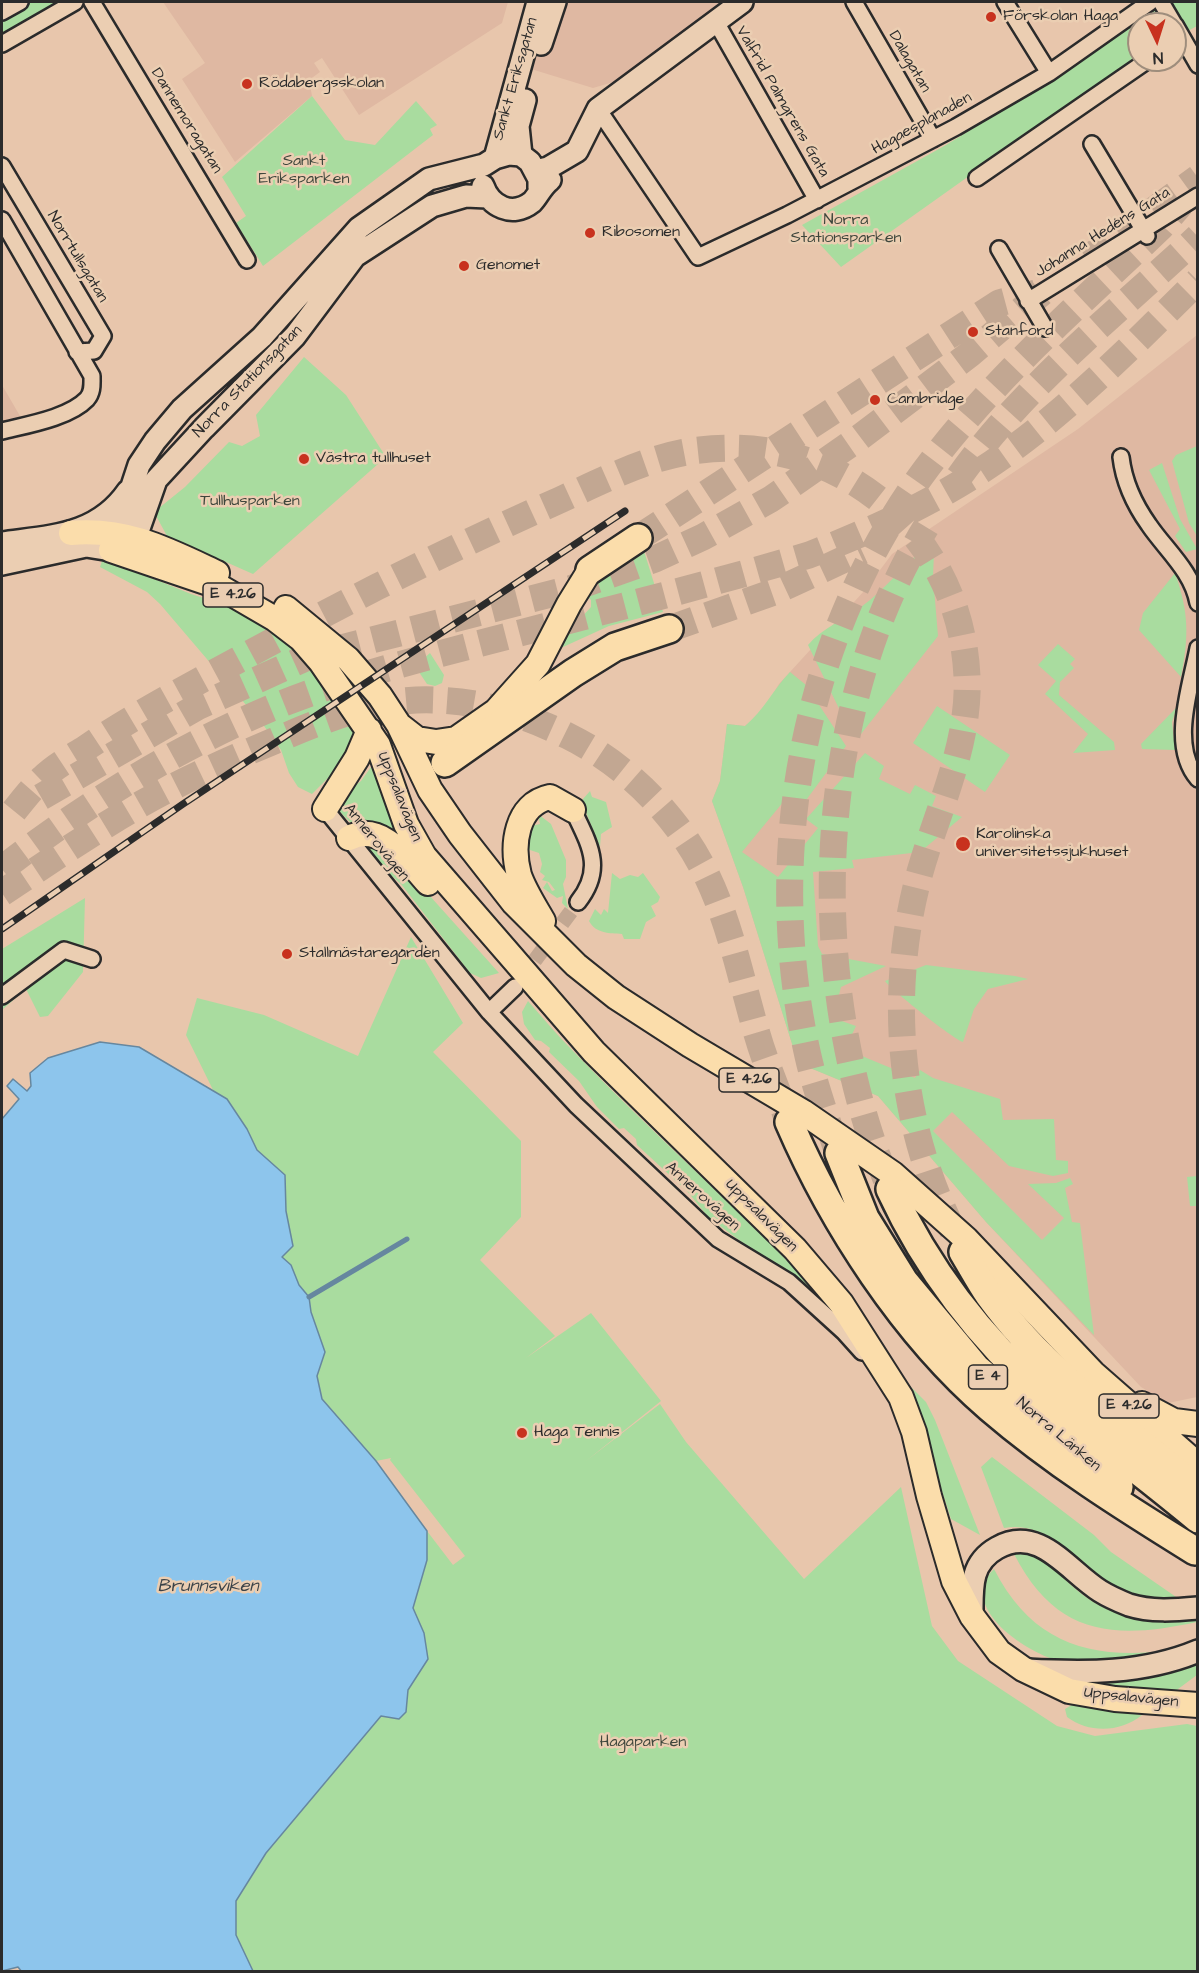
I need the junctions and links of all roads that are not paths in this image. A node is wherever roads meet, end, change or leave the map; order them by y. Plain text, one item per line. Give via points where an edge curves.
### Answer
1 (20, 2) edge
2 (75, 2) edge
3 (92, 2) edge
4 (538, 2) edge
5 (555, 2) edge
6 (742, 2) edge
7 (854, 2) edge
8 (1005, 2) edge
9 (1150, 2) edge
10 (2, 12) edge
11 (716, 22) junction
12 (2, 44) edge
13 (1187, 48) edge
14 (1197, 65) edge
15 (1131, 72) edge
16 (1049, 73) junction
17 (598, 109) junction
18 (933, 139) junction
19 (1092, 144) dead end
20 (521, 155) junction
21 (489, 161) junction
22 (2, 166) edge
23 (977, 178) dead end
24 (538, 179) junction
25 (1197, 196) edge
26 (487, 197) junction
27 (817, 200) junction
28 (2, 220) edge
29 (1145, 233) junction
30 (999, 249) dead end
31 (247, 260) dead end
32 (1028, 301) junction
33 (1045, 328) dead end
34 (77, 352) junction
35 (2, 431) edge
36 (1121, 457) dead end
37 (133, 483) junction
38 (147, 504) junction
39 (71, 533) junction
40 (638, 538) tunnel mouth
41 (2, 543) edge
42 (123, 545) junction
43 (168, 550) junction
44 (2, 564) edge
45 (590, 570) joint
46 (1197, 603) edge
47 (669, 629) tunnel mouth
48 (1197, 648) edge
49 (399, 725) junction
50 (373, 737) junction
51 (445, 763) junction
52 (418, 765) junction
53 (1197, 779) edge
54 (325, 809) joint
55 (442, 809) junction
56 (573, 810) joint
57 (349, 838) junction
58 (578, 902) tunnel mouth
59 (559, 946) junction
60 (92, 959) dead end
61 (518, 962) junction
62 (515, 987) tunnel mouth
63 (2, 996) edge
64 (489, 1012) junction
65 (789, 1122) tunnel mouth
66 (839, 1153) tunnel mouth
67 (890, 1189) tunnel mouth
68 (963, 1252) tunnel mouth
69 (1065, 1342) junction
70 (901, 1397) junction
71 (1197, 1424) edge
72 (1197, 1465) edge
73 (1197, 1489) edge
74 (1197, 1519) edge
75 (1196, 1552) edge
76 (1197, 1608) edge
77 (972, 1616) junction
78 (1197, 1651) edge
79 (1023, 1669) junction
80 (1179, 1704) edge

1 - 10 street
2 - 12 street
3 - 31 street, Dannemoragatan
4 - 21 main road, Sankt Eriksgatan
5 - 20 main road, Sankt Eriksgatan via 518,126
6 - 11 main road, Norra Stationsgatan
7 - 18 street, Dalagatan
8 - 16 street
9 - 16 street, Hagaesplanaden
11 - 17 main road, Norra Stationsgatan
11 - 27 street, Valfrid Palmgrens Gata
13 - 14 street
15 - 23 street
16 - 18 street, Hagaesplanaden
17 - 24 main road, Norra Stationsgatan via 576,151
17 - 27 street, Hagaesplanaden via 698,257
18 - 27 street, Hagaesplanaden
19 - 29 street
20 - 21 main road, Norra Stationsgatan via 509,153
20 - 24 main road
21 - 26 main road via 480,179
21 - 37 main road, Norra Stationsgatan via 429,179 359,228 261,337 182,409 155,441
22 - 34 street, Norrtullsgatan via 103,336 94,351
24 - 26 main road, Norra Stationsgatan via 533,201 517,210 496,206
25 - 29 street, Johanna Hedéns Gata
26 - 38 main road, Norra Stationsgatan via 466,196 432,206 355,256 296,336 156,480
28 - 34 street
29 - 32 street, Johanna Hedéns Gata
30 - 32 street
32 - 33 street
34 - 35 street via 92,376 93,389 88,398 29,425
36 - 46 street via 1128,490 1148,524 1189,577
37 - 39 main road via 117,507
37 - 42 main road
38 - 42 main road
38 - 43 main road via 148,522
39 - 41 main road
39 - 42 main road
40 - 45 highway
42 - 43 main road
42 - 44 main road via 86,546
42 - 50 main road, Uppsalavägen / E 4.26 via 220,587 285,626 321,662
43 - 49 main road via 249,587 315,629 348,659
45 - 49 main road via 538,664 496,711 456,739 436,742 417,739
47 - 51 highway via 615,647
48 - 53 street via 1184,751
49 - 52 main road
50 - 52 main road via 396,760
50 - 54 main road
50 - 61 main road, Uppsalavägen / E 4.26 via 406,824 424,856
51 - 52 main road
51 - 55 main road via 438,787
52 - 55 main road
54 - 57 street, Annerovägen
55 - 59 main road, E 4.26 via 514,903
56 - 58 street via 591,849 593,870 589,886
56 - 59 main road via 550,797 539,799 529,807 516,835 519,875
57 - 61 main road via 369,833 391,843 470,926
57 - 64 street, Annerovägen
59 - 69 main road, E 4.26 via 616,997 803,1112 893,1174 966,1239
60 - 63 street via 64,950
61 - 70 main road, Uppsalavägen / E 4.26 via 594,1052 795,1249 841,1303
62 - 64 street
64 - 70 street, Annerovägen via 576,1105 718,1239 789,1282 844,1332
65 - 75 highway via 815,1178 854,1244 909,1320 959,1378 988,1407 1080,1478
66 - 75 highway, Norra Länken / E 4 via 865,1218 904,1281 978,1369
67 - 74 highway, Norra Länken / E 4 via 935,1270 968,1316 1004,1356 1049,1399
68 - 73 highway via 989,1295 1035,1348 1103,1412
69 - 71 main road via 1088,1354 1148,1409 1174,1421
69 - 72 main road, E 4.26 via 1093,1373
70 - 77 main road, Uppsalavägen / E 4.26 via 954,1581
76 - 77 main road via 1161,1610 1130,1605 1100,1591 1037,1544 1023,1540 989,1552 980,1563 972,1582
77 - 79 main road, Uppsalavägen / E 4.26 via 999,1652
78 - 79 main road via 1136,1670
79 - 80 main road, Uppsalavägen / E 4.26 via 1069,1691

